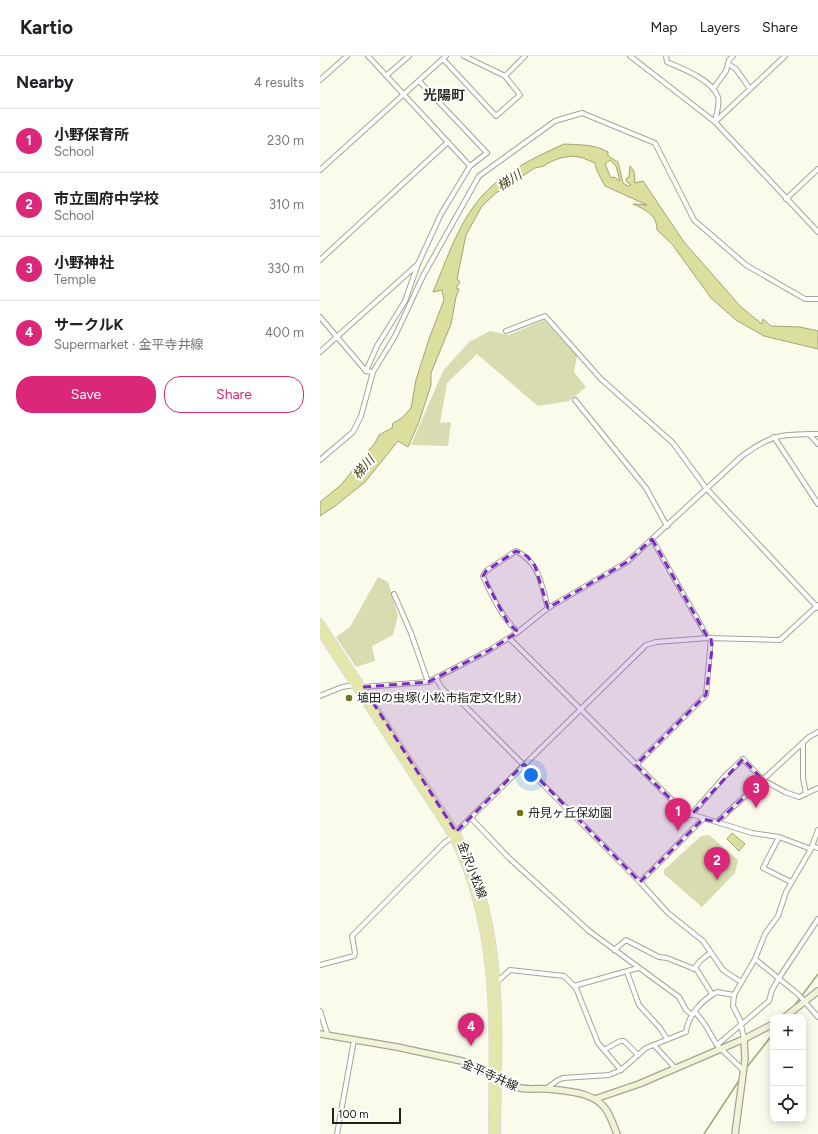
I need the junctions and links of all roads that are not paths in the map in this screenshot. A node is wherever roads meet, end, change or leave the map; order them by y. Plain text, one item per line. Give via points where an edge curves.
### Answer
1 (347, 56) edge
2 (409, 56) edge
3 (464, 56) edge
4 (525, 56) edge
5 (630, 56) edge
6 (666, 56) edge
7 (733, 56) edge
8 (785, 56) edge
9 (370, 57) edge
10 (445, 58) edge
11 (728, 64) junction
12 (387, 75) junction
13 (505, 76) junction
14 (320, 80) edge
15 (419, 81) junction
16 (713, 89) junction
17 (750, 89) junction
18 (404, 94) junction
19 (715, 122) junction
20 (448, 142) junction
21 (470, 166) junction
22 (818, 168) edge
23 (320, 170) edge
24 (786, 199) junction
25 (818, 232) edge
26 (320, 260) edge
27 (418, 264) junction
28 (818, 300) edge
29 (320, 317) edge
30 (506, 332) dead end
31 (338, 336) junction
32 (320, 352) edge
33 (366, 371) junction
34 (373, 372) junction
35 (575, 400) dead end
36 (809, 434) junction
37 (818, 434) edge
38 (774, 437) junction
39 (818, 444) edge
40 (320, 460) edge
41 (706, 488) junction
42 (818, 504) edge
43 (667, 526) junction
44 (652, 539) junction
45 (394, 594) dead end
46 (817, 606) edge
47 (548, 608) junction
48 (320, 622) edge
49 (320, 632) edge
50 (518, 632) junction
51 (509, 638) junction
52 (710, 638) junction
53 (436, 678) junction
54 (428, 682) junction
55 (354, 685) junction
56 (363, 687) junction
57 (320, 695) edge
58 (580, 710) junction
59 (818, 732) edge
60 (803, 744) junction
61 (524, 764) junction
62 (636, 765) junction
63 (763, 780) junction
64 (818, 788) edge
65 (806, 794) junction
66 (692, 815) junction
67 (471, 818) junction
68 (703, 819) junction
69 (717, 822) junction
70 (818, 830) edge
71 (455, 834) junction
72 (779, 837) junction
73 (811, 848) junction
74 (818, 848) edge
75 (640, 882) junction
76 (791, 882) junction
77 (818, 919) edge
78 (614, 950) junction
79 (710, 953) junction
80 (755, 959) junction
81 (320, 966) edge
82 (638, 968) junction
83 (694, 969) junction
84 (627, 972) junction
85 (778, 978) junction
86 (497, 982) junction
87 (742, 982) junction
88 (574, 986) junction
89 (818, 991) edge
90 (712, 994) junction
91 (734, 995) junction
92 (803, 999) junction
93 (320, 1011) edge
94 (691, 1014) junction
95 (788, 1014) edge
96 (818, 1017) edge
97 (741, 1025) junction
98 (770, 1026) edge
99 (320, 1034) edge
100 (328, 1036) junction
101 (667, 1039) junction
102 (744, 1039) junction
103 (354, 1040) junction
104 (654, 1045) junction
105 (719, 1047) junction
106 (604, 1050) junction
107 (638, 1055) junction
108 (675, 1068) junction
109 (621, 1070) junction
110 (744, 1071) junction
111 (494, 1076) junction
112 (546, 1089) junction
113 (596, 1099) junction
114 (337, 1134) edge
115 (492, 1134) edge
116 (497, 1134) edge
117 (617, 1134) edge
118 (735, 1134) edge

1 - 14 street
2 - 12 street
3 - 13 street
4 - 13 street
5 - 19 street
6 - 16 street via 667,62 694,73
7 - 11 street
8 - 17 street
9 - 12 street
10 - 13 street via 496,116 520,95
10 - 15 street
11 - 16 street
11 - 17 street via 736,69
12 - 18 street
15 - 18 street
15 - 21 street via 486,153
16 - 19 street via 718,95
17 - 19 street
18 - 20 street
18 - 23 street
19 - 24 street
20 - 21 street
20 - 26 street
21 - 27 street via 441,214
22 - 24 street
24 - 25 street
27 - 31 street
27 - 33 street via 405,301 377,346
28 - 34 street via 805,299 746,265 694,220 655,143 582,113 555,121 479,176 423,276 395,336
29 - 31 street
30 - 41 street via 545,316 601,379 673,443
31 - 32 street
31 - 33 street
33 - 34 street
34 - 40 street via 361,416 353,432
35 - 43 street via 646,488
36 - 37 street
36 - 38 street
36 - 39 street
38 - 41 street via 742,456
38 - 42 street
41 - 43 street
41 - 46 street
43 - 44 street
44 - 47 street via 627,562
44 - 52 street
45 - 54 street
46 - 52 street via 780,640
47 - 50 street
47 - 50 street via 535,566 527,556 516,551 486,571 483,576 487,584 508,623
48 - 56 main road, 金沢小松線
49 - 55 main road, 金沢小松線
50 - 51 street
51 - 53 street via 488,652
51 - 58 street
52 - 58 street via 646,645
52 - 62 street via 706,695
53 - 54 street
53 - 61 street via 448,696 460,701
54 - 56 street
55 - 57 street
55 - 71 main road, 金沢小松線
56 - 71 main road, 金沢小松線
58 - 61 street
58 - 62 street
59 - 60 street
60 - 63 street
60 - 65 street via 803,778
61 - 67 street
61 - 75 street
62 - 66 street via 684,812
63 - 65 street via 799,796
63 - 66 street via 743,759
63 - 69 street
64 - 65 street
66 - 68 street
67 - 71 street
67 - 78 street via 508,858 589,931
68 - 69 street
68 - 75 street
69 - 72 street via 752,833
70 - 73 street
71 - 81 street via 352,936 354,956
71 - 86 main road, 金沢小松線 via 469,856 489,918
71 - 111 main road, 金沢小松線 via 480,911 490,962
72 - 73 street
72 - 76 street via 764,868
73 - 74 street
73 - 76 street
75 - 79 street via 668,913 702,941
76 - 80 street via 778,916 765,934
77 - 85 street
78 - 82 street
78 - 83 street via 626,940 658,957
79 - 83 street
79 - 87 street via 723,970
80 - 85 street
80 - 87 street
82 - 84 street
82 - 94 street via 679,998
83 - 90 street
84 - 88 street
84 - 101 street via 639,1006
85 - 92 street
85 - 97 street via 769,1001
86 - 88 street via 510,970 564,976
86 - 111 main road, 金沢小松線
87 - 91 street
88 - 106 street via 598,1044
89 - 92 street
90 - 91 street via 717,992
90 - 94 street
91 - 97 street via 733,1006
92 - 95 street
92 - 96 street
93 - 100 street
94 - 101 street via 686,1032
94 - 105 street via 696,1013
97 - 102 street
97 - 105 street
98 - 102 street
99 - 100 street, 金平寺井線
100 - 103 street, 金平寺井線
101 - 104 street
102 - 105 street
102 - 110 street
103 - 111 street, 金平寺井線 via 462,1061
103 - 114 street
104 - 107 street
104 - 108 street
105 - 108 street
105 - 110 street
106 - 107 street via 624,1041
106 - 109 street
107 - 109 street
108 - 113 street
109 - 112 street via 609,1075 563,1078
110 - 118 street
111 - 112 street, 金平寺井線 via 520,1088
111 - 115 main road, 金沢小松線
111 - 116 main road, 金沢小松線
112 - 113 street, 金平寺井線
113 - 117 street via 607,1110

